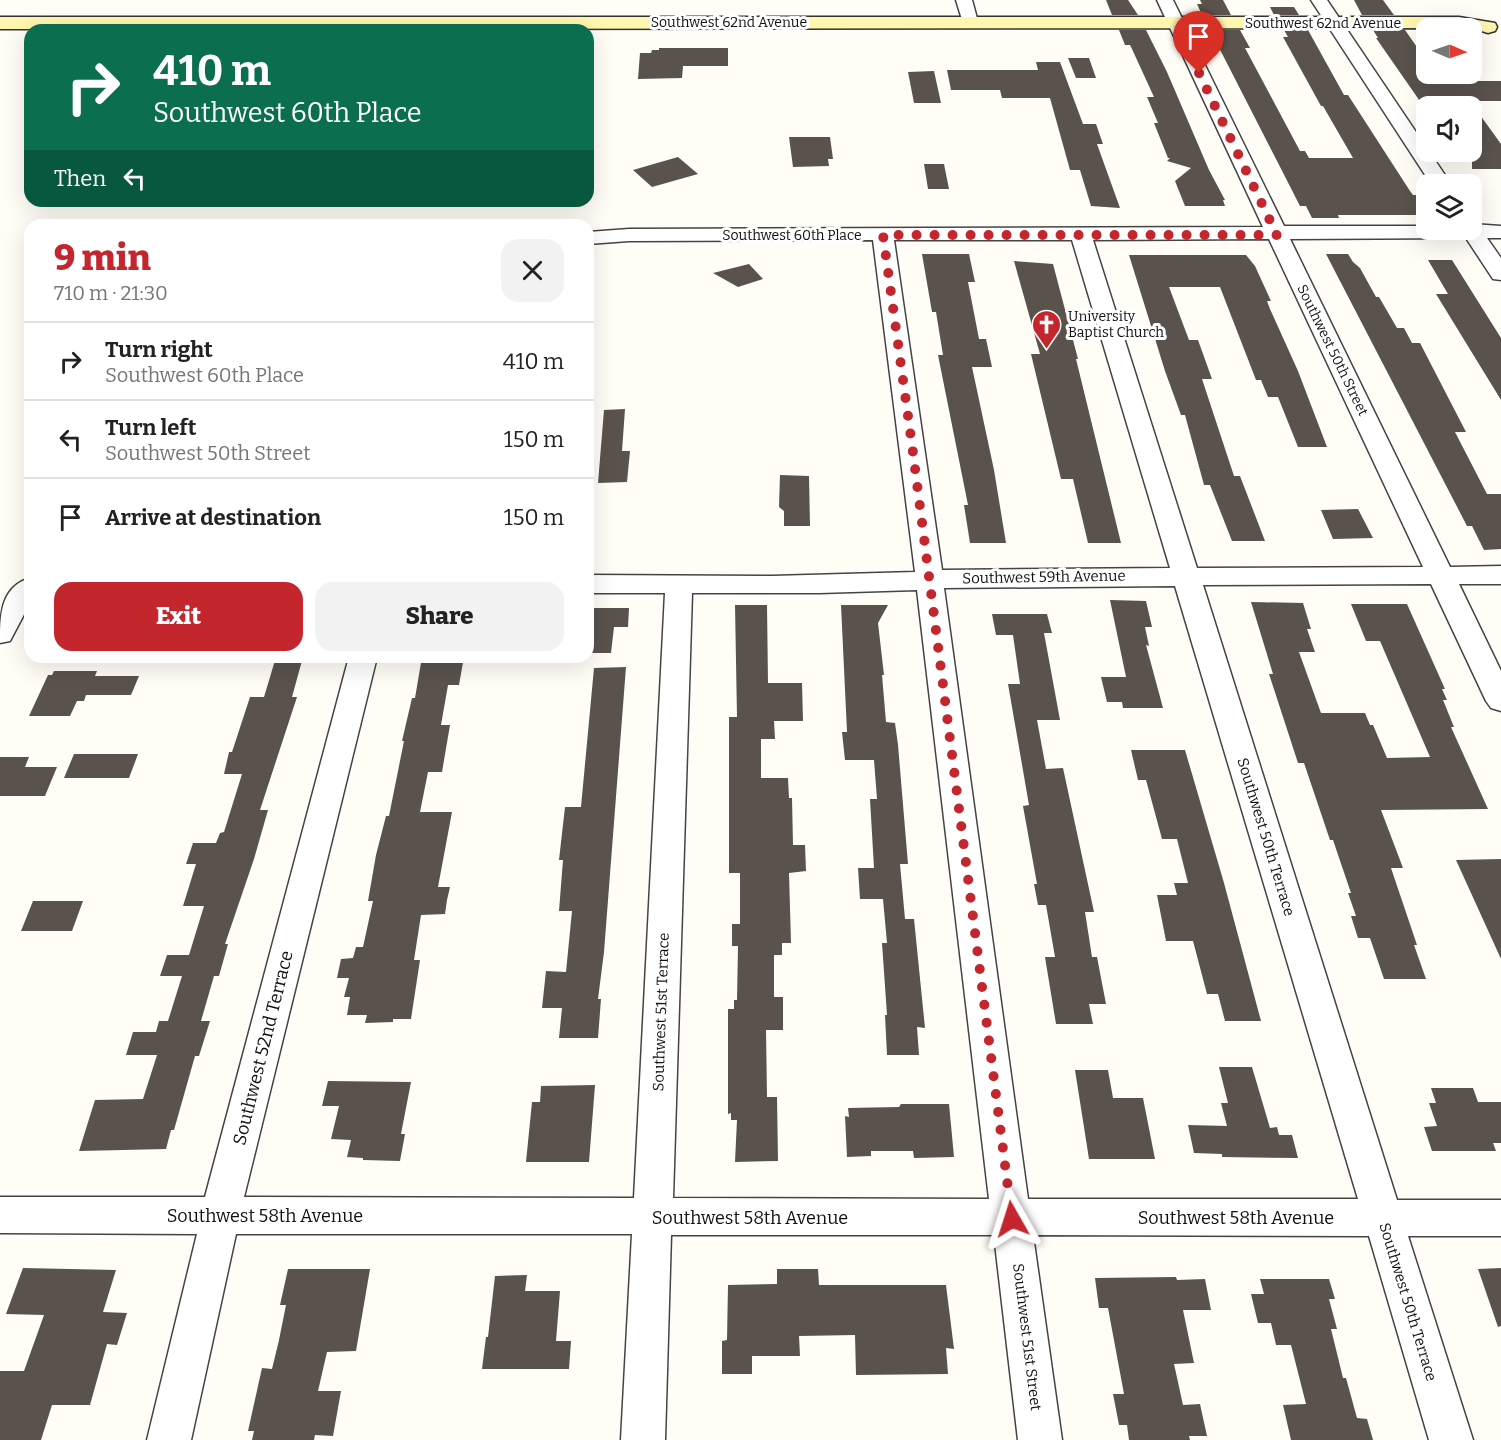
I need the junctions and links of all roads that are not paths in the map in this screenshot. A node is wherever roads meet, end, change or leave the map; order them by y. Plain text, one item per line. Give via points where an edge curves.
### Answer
1 (964, 0) edge
2 (1165, 0) edge
3 (1319, 0) edge
4 (1493, 20) edge
5 (970, 22) junction
6 (0, 23) edge
7 (1175, 23) junction
8 (1334, 23) junction
9 (99, 24) edge
10 (594, 24) edge
11 (1434, 174) edge
12 (1482, 231) edge
13 (1416, 232) edge
14 (1501, 232) edge
15 (1081, 234) junction
16 (883, 235) junction
17 (1277, 235) junction
18 (594, 238) edge
19 (1478, 240) edge
20 (1501, 274) edge
21 (1441, 574) junction
22 (1501, 575) edge
23 (1186, 576) junction
24 (930, 580) junction
25 (594, 584) edge
26 (679, 584) junction
27 (24, 592) edge
28 (0, 634) edge
29 (361, 663) edge
30 (1501, 701) edge
31 (0, 1215) edge
32 (221, 1216) junction
33 (652, 1217) junction
34 (1383, 1218) junction
35 (1501, 1218) edge
36 (1012, 1219) junction
37 (169, 1440) edge
38 (643, 1440) edge
39 (1040, 1440) edge
40 (1450, 1440) edge

1 - 5 street
2 - 7 street, Southwest 50th Street
3 - 8 street
4 - 8 street, Southwest 62nd Avenue
5 - 7 street, Southwest 62nd Avenue
5 - 10 street, Southwest 62nd Avenue
6 - 9 street, Southwest 62nd Avenue
7 - 8 street, Southwest 62nd Avenue
7 - 17 street, Southwest 50th Street
8 - 11 street
12 - 14 street, Southwest 60th Place
13 - 17 street, Southwest 60th Place
15 - 16 street, Southwest 60th Place
15 - 17 street, Southwest 60th Place
15 - 23 street, Southwest 50th Terrace
16 - 18 street, Southwest 60th Place
16 - 24 street, Southwest 51st Street
17 - 21 street, Southwest 50th Street
19 - 20 street
21 - 22 street, Southwest 59th Avenue
21 - 23 street, Southwest 59th Avenue
21 - 30 street, Southwest 50th Street
23 - 24 street, Southwest 59th Avenue
23 - 34 street, Southwest 50th Terrace
24 - 26 street, Southwest 59th Avenue
24 - 36 street, Southwest 51st Street
25 - 26 street, Southwest 59th Avenue
26 - 33 street, Southwest 51st Terrace
27 - 28 street
29 - 32 street, Southwest 52nd Terrace
31 - 32 street, Southwest 58th Avenue
32 - 33 street, Southwest 58th Avenue
32 - 37 street, Southwest 52nd Terrace
33 - 36 street, Southwest 58th Avenue
33 - 38 street, Southwest 51st Terrace
34 - 35 street, Southwest 58th Avenue
34 - 36 street, Southwest 58th Avenue
34 - 40 street, Southwest 50th Terrace
36 - 39 street, Southwest 51st Street

